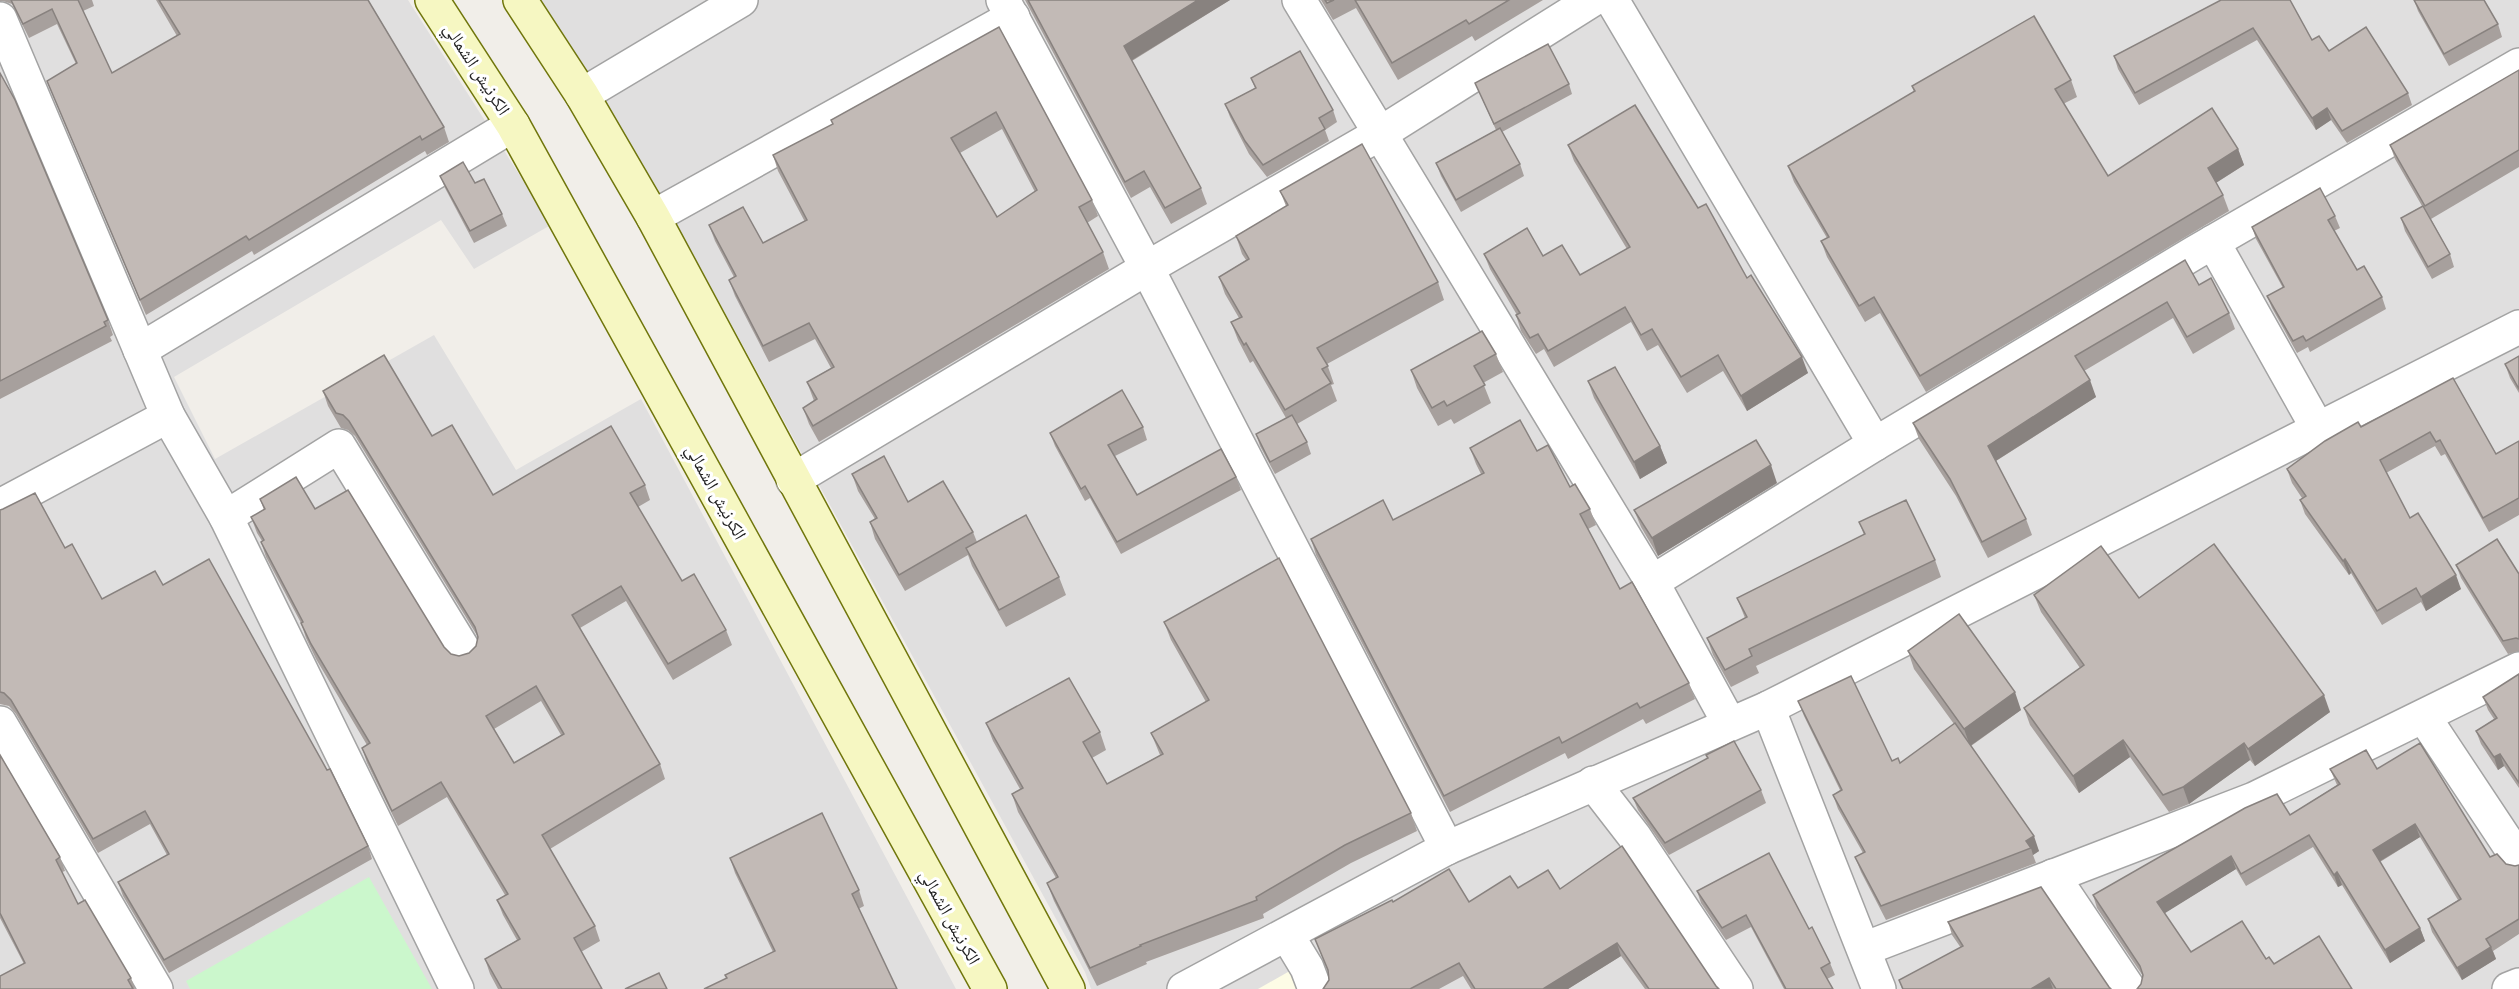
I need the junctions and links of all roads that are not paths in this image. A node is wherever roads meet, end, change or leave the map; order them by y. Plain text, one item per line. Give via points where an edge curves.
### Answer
1 (432, 0) edge
2 (520, 0) edge
3 (741, 0) edge
4 (1299, 0) edge
5 (1592, 0) edge
6 (1612, 0) edge
7 (1008, 9) edge
8 (0, 19) edge
9 (2519, 65) edge
10 (582, 95) junction
11 (513, 125) junction
12 (1382, 134) junction
13 (653, 217) junction
14 (2214, 242) junction
15 (1147, 268) junction
16 (2519, 327) edge
17 (140, 350) junction
18 (168, 416) junction
19 (2318, 429) junction
20 (1875, 444) junction
21 (793, 480) junction
22 (0, 506) edge
23 (226, 517) junction
24 (1652, 582) junction
25 (465, 652) edge
26 (2519, 669) edge
27 (1768, 708) junction
28 (2424, 717) junction
29 (0, 723) edge
30 (1729, 723) junction
31 (1593, 783) junction
32 (1447, 848) junction
33 (2519, 860) edge
34 (2053, 876) junction
35 (1287, 935) junction
36 (1864, 949) junction
37 (2519, 985) edge
38 (156, 989) edge
39 (457, 989) edge
40 (990, 989) edge
41 (1068, 989) edge
42 (1184, 989) edge
43 (1315, 989) edge
44 (1736, 989) edge
45 (1879, 989) edge
46 (2129, 989) edge
47 (2509, 989) edge

1 - 11 main road, الكرنيش الشمالي
2 - 10 main road
3 - 10 street
4 - 12 street
5 - 12 street
6 - 20 street
7 - 13 street
7 - 15 street
8 - 17 street
9 - 14 street
10 - 13 main road
11 - 17 street
11 - 40 main road, الكرنيش الشمالي
12 - 15 street
12 - 24 street
13 - 21 main road
14 - 19 street
14 - 20 street
15 - 21 street
15 - 32 street
16 - 19 street
17 - 18 street
18 - 22 street
18 - 23 street
19 - 27 street
20 - 24 street
21 - 41 main road
23 - 25 street via 339,446
23 - 39 street
24 - 30 street
26 - 28 street
27 - 30 street
27 - 36 street
28 - 33 street
28 - 34 street via 2254,799
29 - 38 street
30 - 31 street
31 - 32 street
31 - 44 street via 1634,836
32 - 35 street
34 - 36 street
34 - 46 street
35 - 42 street
35 - 43 street
36 - 45 street
37 - 47 street

